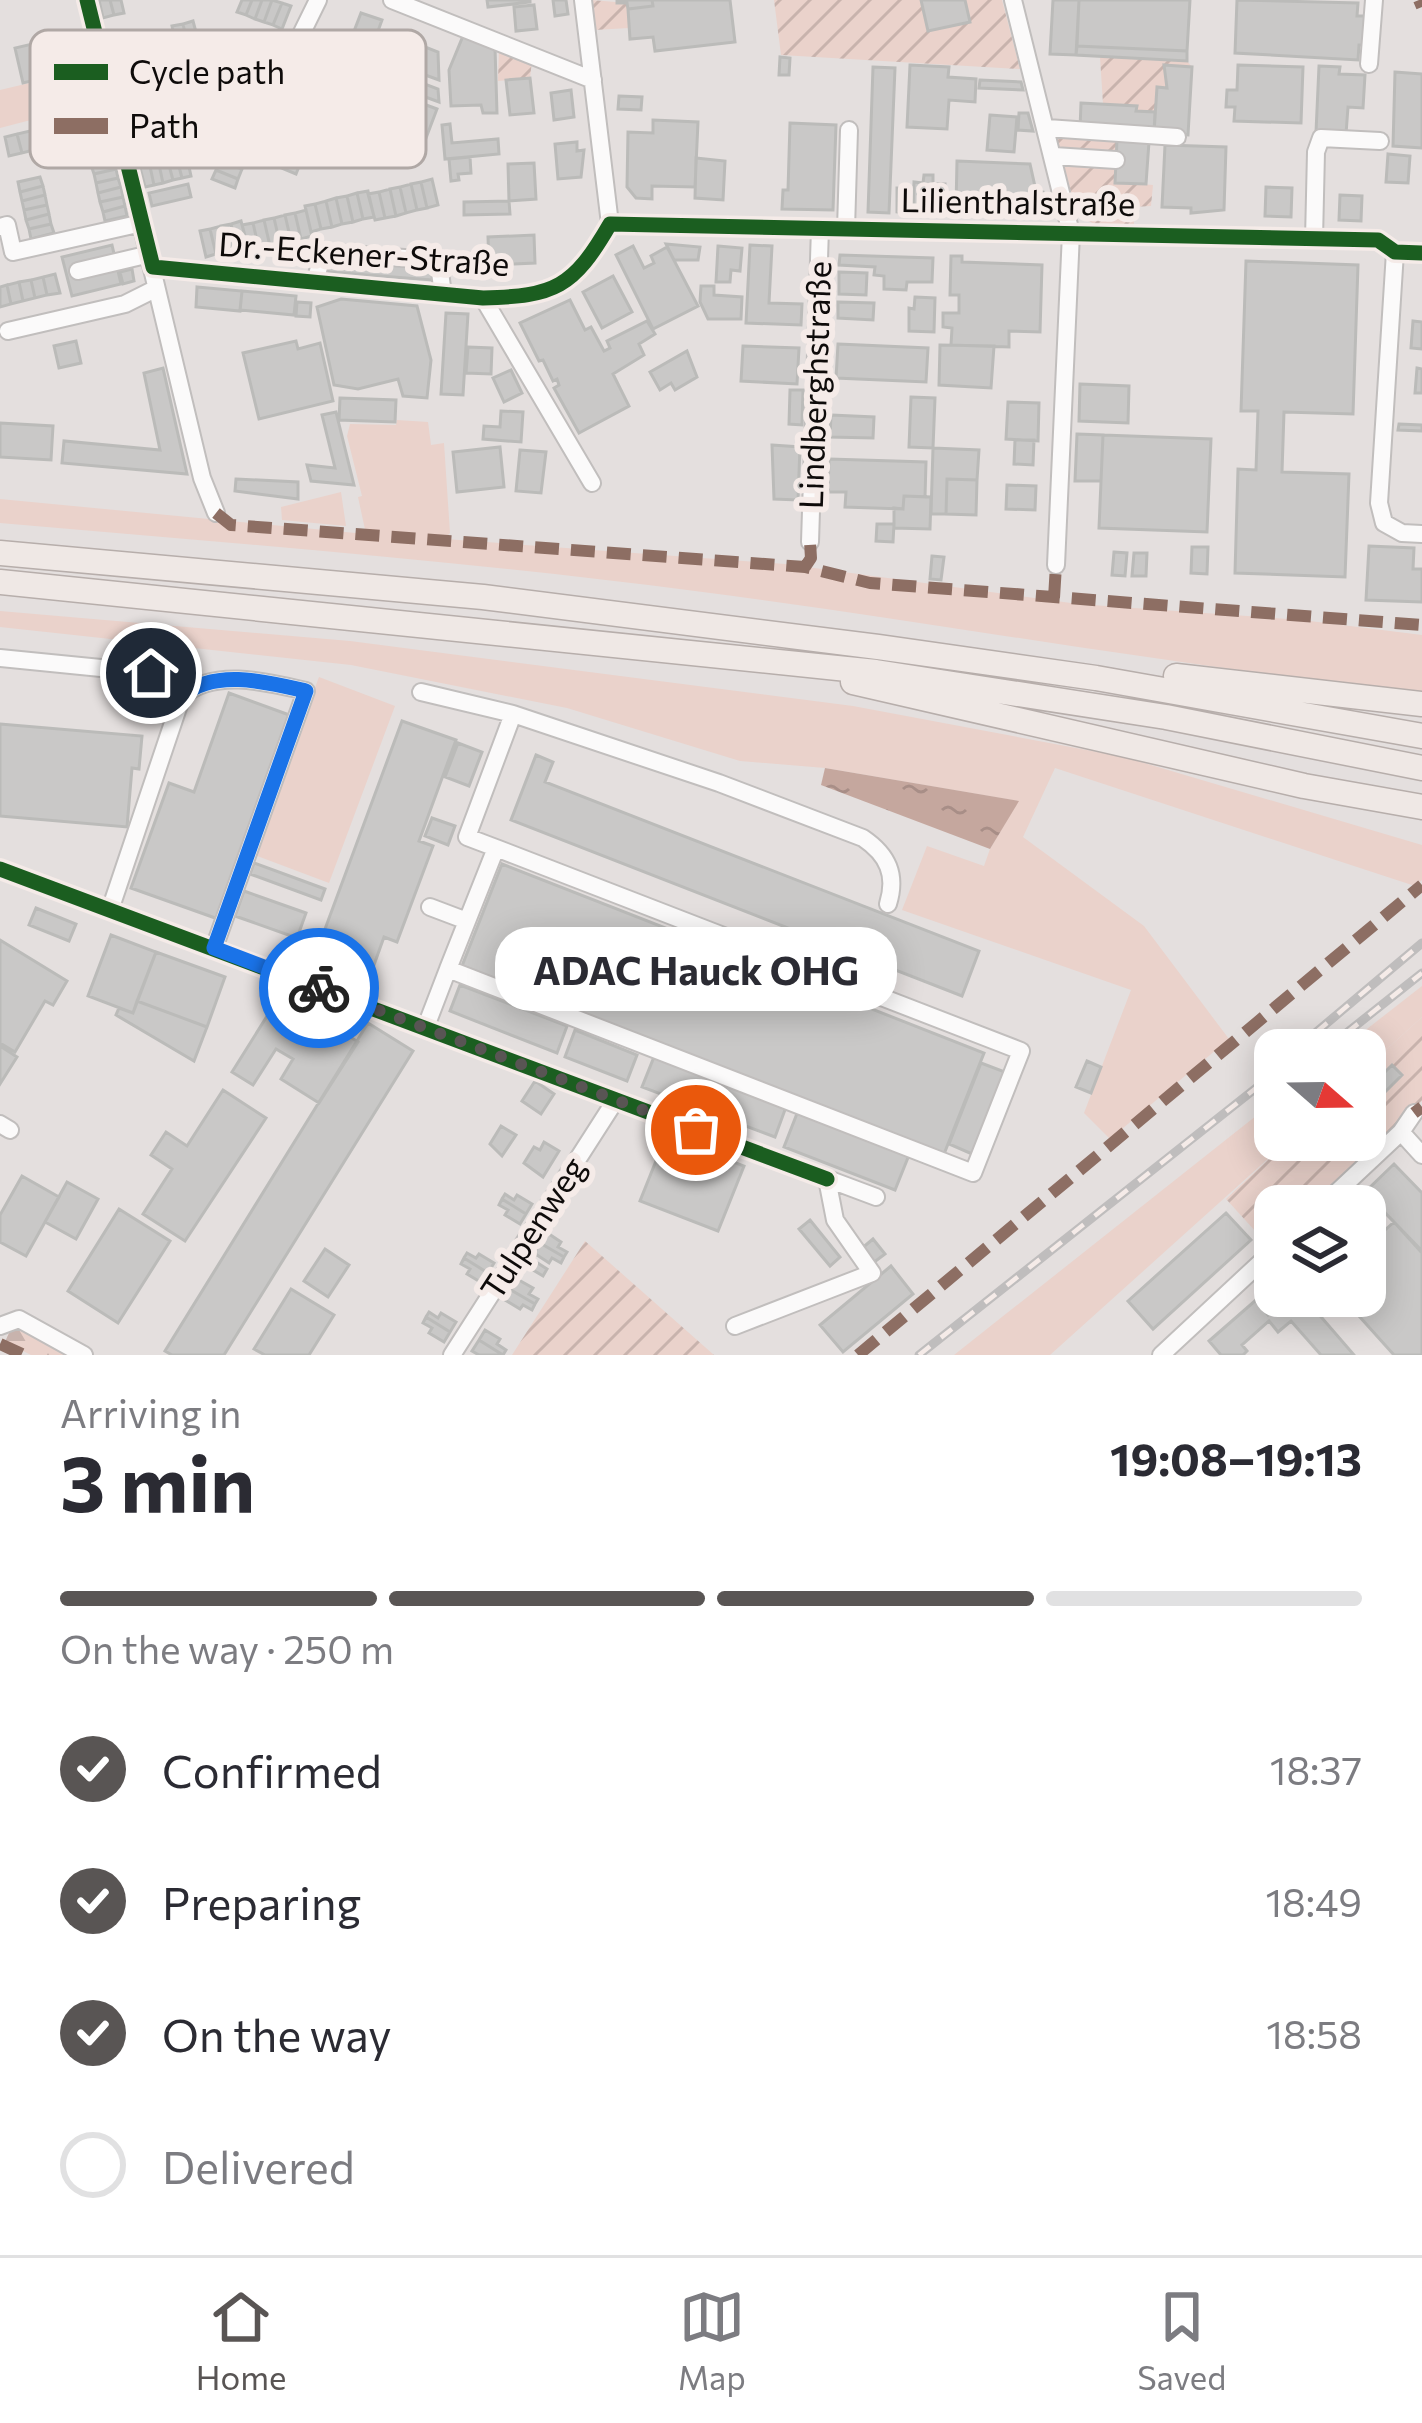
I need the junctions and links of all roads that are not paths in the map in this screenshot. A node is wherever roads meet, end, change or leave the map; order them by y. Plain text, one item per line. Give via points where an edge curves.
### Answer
1 (318, 0) edge
2 (392, 0) edge
3 (583, 0) edge
4 (1013, 0) edge
5 (1374, 0) edge
6 (303, 30) edge
7 (1369, 64) dead end
8 (592, 80) junction
9 (1047, 128) junction
10 (848, 130) dead end
11 (1177, 137) dead end
12 (1380, 141) dead end
13 (1054, 156) junction
14 (1116, 160) dead end
15 (129, 168) edge
16 (142, 223) junction
17 (610, 224) junction
18 (0, 227) edge
19 (820, 228) junction
20 (846, 229) junction
21 (1070, 233) junction
22 (1314, 239) junction
23 (1395, 252) junction
24 (1422, 253) edge
25 (152, 260) junction
26 (119, 268) dead end
27 (78, 271) dead end
28 (315, 282) junction
29 (154, 290) junction
30 (443, 295) junction
31 (482, 298) junction
32 (8, 331) dead end
33 (592, 483) dead end
34 (216, 513) dead end
35 (1422, 534) edge
36 (810, 542) dead end
37 (0, 553) edge
38 (1056, 566) dead end
39 (0, 582) edge
40 (0, 658) edge
41 (788, 662) junction
42 (1096, 678) junction
43 (421, 692) dead end
44 (182, 696) junction
45 (1422, 704) edge
46 (513, 714) junction
47 (1422, 736) edge
48 (1422, 768) edge
49 (1304, 786) junction
50 (1422, 807) edge
51 (1422, 826) edge
52 (496, 848) junction
53 (0, 869) edge
54 (888, 904) dead end
55 (430, 907) dead end
56 (110, 910) junction
57 (467, 921) junction
58 (214, 948) junction
59 (448, 969) junction
60 (425, 1029) junction
61 (615, 1101) junction
62 (1414, 1113) dead end
63 (1401, 1132) junction
64 (1422, 1155) edge
65 (827, 1179) junction
66 (1344, 1185) edge
67 (876, 1197) dead end
68 (1254, 1270) edge
69 (0, 1326) edge
70 (735, 1326) dead end
71 (84, 1355) edge
72 (452, 1355) edge
73 (1162, 1355) edge

1 - 6 street
2 - 8 street
3 - 8 street
4 - 9 street
5 - 7 street
8 - 17 street
9 - 11 street
9 - 13 street
10 - 20 street
12 - 22 street via 1321,138
13 - 14 street
13 - 21 street
15 - 16 street
16 - 18 street via 13,253 7,225
16 - 25 street
17 - 19 street, Lilienthalstraße
17 - 31 street, Dr.-Eckener-Straße via 586,266 561,285 527,297
19 - 20 street, Lilienthalstraße
19 - 36 street, Lindberghstraße
20 - 21 street, Lilienthalstraße
21 - 22 street, Lilienthalstraße
21 - 38 street
22 - 23 street, Lilienthalstraße via 1378,241
23 - 24 street, Lilienthalstraße
23 - 35 street via 1379,503 1384,523
25 - 26 street
25 - 27 street
25 - 28 street, Dr.-Eckener-Straße
25 - 29 street
28 - 30 street, Dr.-Eckener-Straße
28 - 30 street via 321,260 335,253 432,260
29 - 32 street
29 - 34 street via 217,494
30 - 31 street, Dr.-Eckener-Straße
31 - 33 street
37 - 42 highway via 483,596
39 - 41 highway
40 - 44 street via 151,673
41 - 48 highway via 1166,717
41 - 49 highway via 890,693
42 - 45 highway via 1136,672
42 - 47 highway
43 - 46 street
44 - 56 street
44 - 58 street via 197,683 255,680 306,691
46 - 52 street via 467,837
46 - 54 street via 863,838 889,866
49 - 50 highway
49 - 51 highway
52 - 57 street
52 - 59 street via 1021,1051 974,1173
53 - 56 street
55 - 57 street
56 - 58 street
57 - 59 street
58 - 60 street
59 - 60 street
60 - 61 street
61 - 65 street
61 - 72 street, Tulpenweg
62 - 63 street
63 - 64 street
63 - 66 street
65 - 67 street
65 - 70 street via 835,1220 872,1273
68 - 73 street
69 - 71 street via 19,1319

